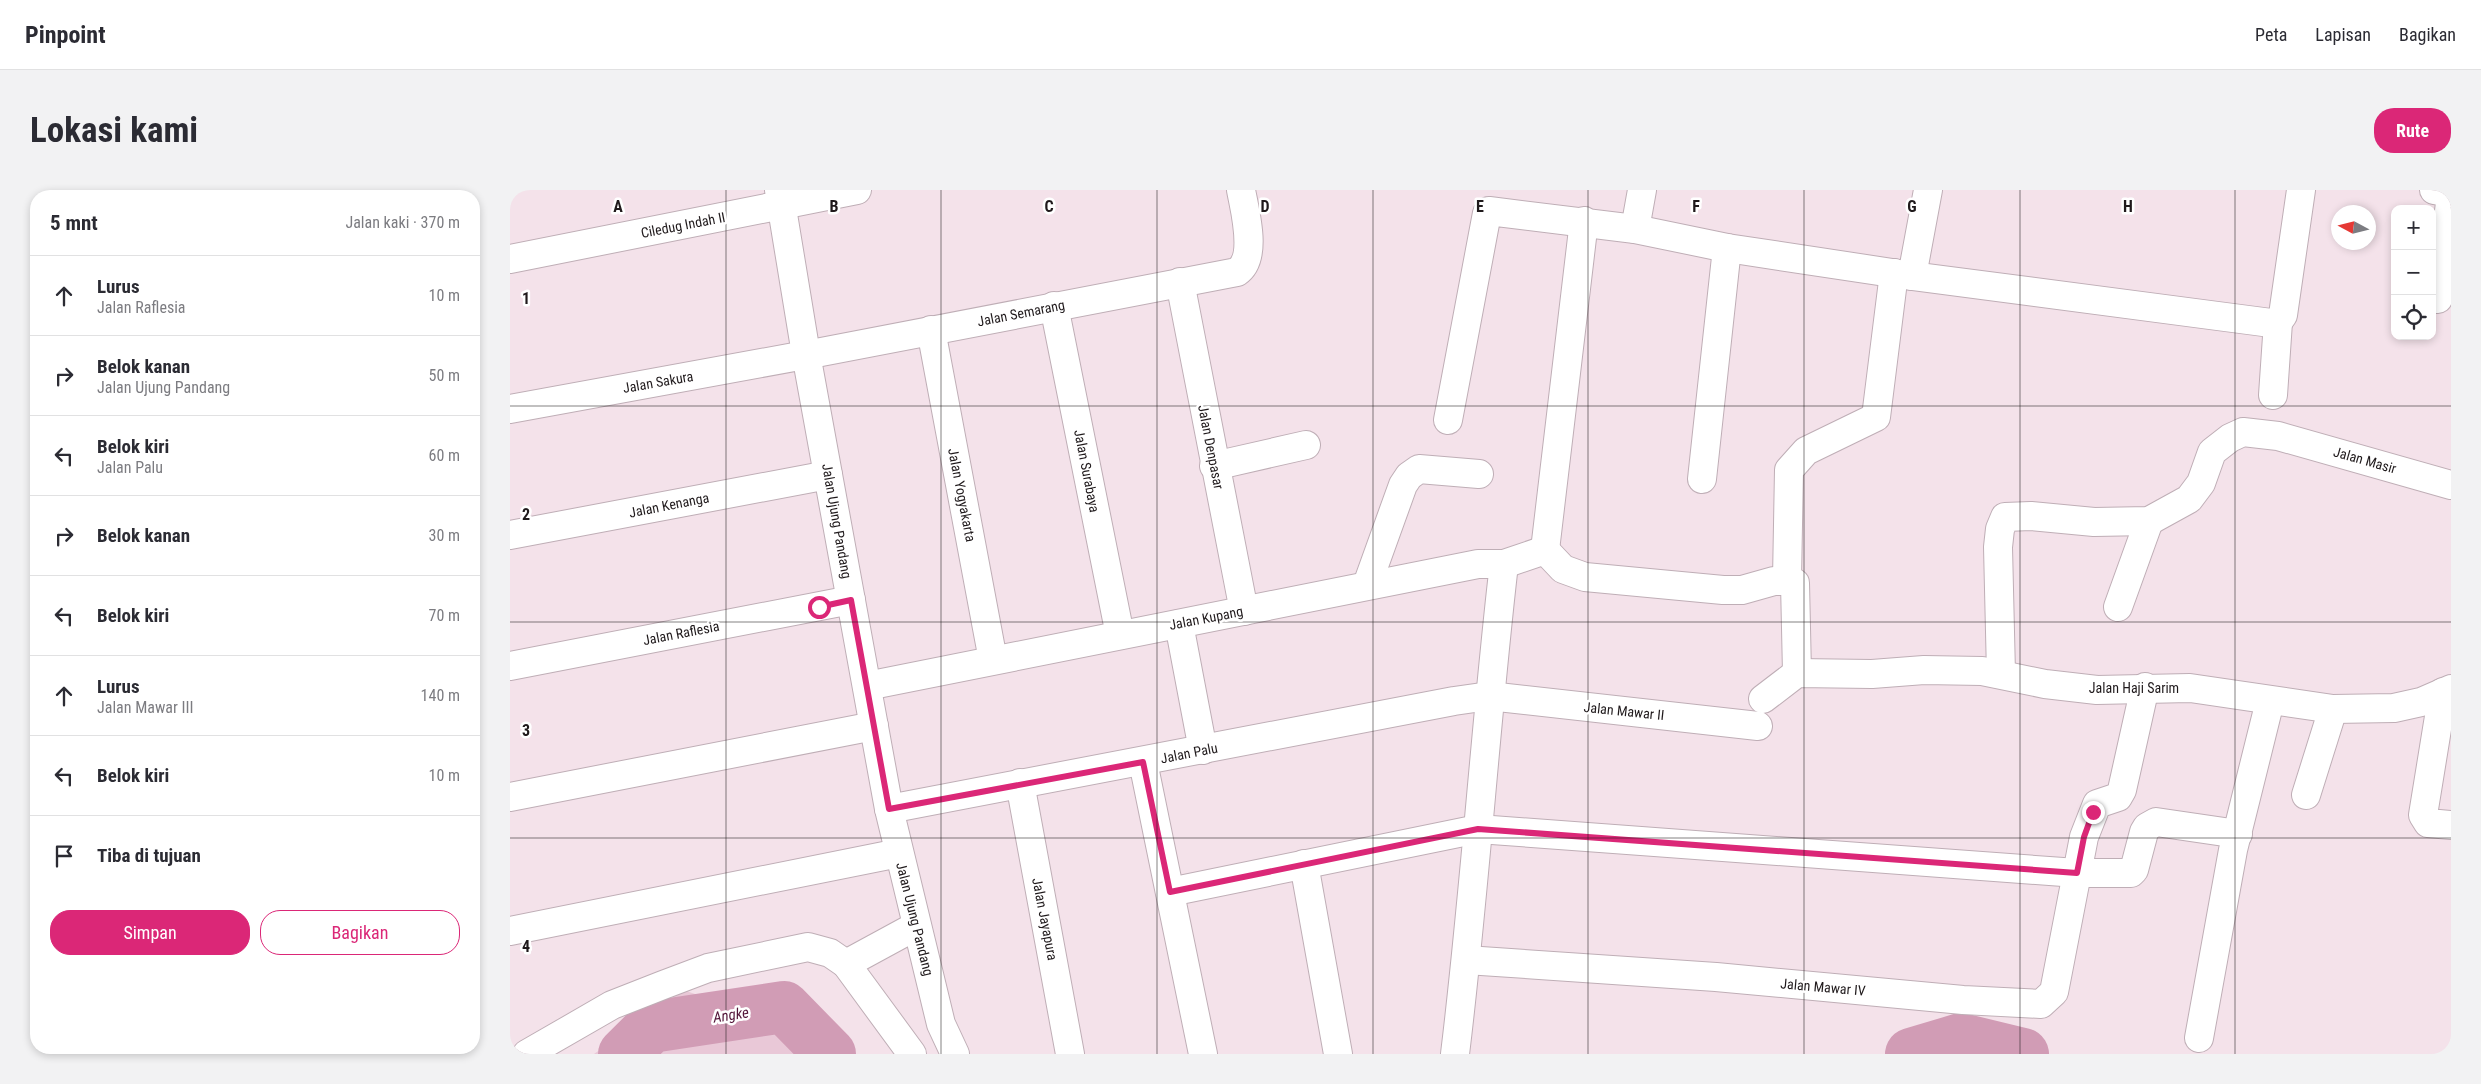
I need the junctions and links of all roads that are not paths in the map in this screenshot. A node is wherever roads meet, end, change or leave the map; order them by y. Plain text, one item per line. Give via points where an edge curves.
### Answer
1 (857, 190) edge
2 (1241, 190) edge
3 (1642, 190) edge
4 (1928, 190) edge
5 (2301, 190) edge
6 (2434, 190) edge
7 (2451, 194) edge
8 (780, 198) edge
9 (1584, 221) junction
10 (1635, 228) junction
11 (1727, 248) junction
12 (510, 259) edge
13 (1903, 274) junction
14 (1180, 282) junction
15 (2438, 299) dead end
16 (1054, 306) junction
17 (2278, 322) junction
18 (931, 330) junction
19 (806, 354) junction
20 (2273, 395) dead end
21 (510, 409) edge
22 (1448, 420) dead end
23 (1306, 445) dead end
24 (1214, 466) junction
25 (1479, 474) dead end
26 (828, 476) junction
27 (1702, 479) dead end
28 (2451, 485) edge
29 (2149, 521) junction
30 (510, 535) edge
31 (1545, 550) junction
32 (1504, 564) junction
33 (1787, 580) junction
34 (1367, 585) junction
35 (851, 600) junction
36 (2118, 608) dead end
37 (1244, 610) junction
38 (1179, 624) junction
39 (1120, 635) junction
40 (994, 660) junction
41 (510, 666) edge
42 (1797, 673) junction
43 (2001, 674) junction
44 (867, 686) junction
45 (2145, 688) junction
46 (2447, 691) edge
47 (1489, 696) junction
48 (1763, 699) dead end
49 (2270, 701) junction
50 (2333, 709) junction
51 (874, 726) junction
52 (1758, 726) dead end
53 (1203, 750) junction
54 (1143, 762) junction
55 (1020, 783) junction
56 (2306, 795) dead end
57 (510, 797) edge
58 (889, 809) junction
59 (2451, 825) edge
60 (1478, 829) junction
61 (2238, 834) junction
62 (899, 853) junction
63 (1304, 864) junction
64 (2077, 873) junction
65 (1170, 892) junction
66 (916, 926) junction
67 (510, 930) edge
68 (1466, 960) junction
69 (846, 964) junction
70 (2199, 1038) dead end
71 (527, 1054) edge
72 (912, 1054) edge
73 (955, 1054) edge
74 (1070, 1054) edge
75 (1203, 1054) edge
76 (1338, 1054) edge
77 (1455, 1054) edge

1 - 8 street, Ciledug Indah II
2 - 14 street, Jalan Semarang via 1248,250 1246,262 1236,272
3 - 10 street
4 - 13 street
5 - 17 street via 2283,316
6 - 7 street
7 - 15 street
8 - 12 street, Ciledug Indah II
8 - 19 street, Jalan Ujung Pandang
9 - 10 street
9 - 22 street via 1494,210 1487,213
9 - 31 street
10 - 11 street
11 - 13 street
11 - 27 street
13 - 17 street via 2260,324
13 - 33 street via 1876,417 1806,451 1789,470
14 - 16 street, Jalan Semarang
14 - 24 street, Jalan Denpasar
16 - 18 street, Jalan Semarang
16 - 39 street, Jalan Surabaya
17 - 20 street
18 - 19 street, Jalan Semarang
18 - 40 street, Jalan Yogyakarta
19 - 21 street, Jalan Sakura
19 - 26 street, Jalan Ujung Pandang
23 - 24 street
24 - 37 street, Jalan Denpasar
25 - 34 street via 1419,469 1409,476 1380,543
26 - 30 street, Jalan Kenanga
26 - 35 street, Jalan Ujung Pandang
28 - 29 street, Jalan Masir via 2278,436 2243,432 2212,452 2201,483 2189,499
29 - 36 street
29 - 43 street via 2094,522 2005,517 1998,547
31 - 32 street, Jalan Kupang
31 - 33 street via 1563,569 1585,577 1723,590 1742,590
32 - 34 street, Jalan Kupang via 1478,564
32 - 47 street
33 - 42 street via 1795,583
34 - 37 street, Jalan Kupang
35 - 41 street, Jalan Raflesia
35 - 44 street, Jalan Ujung Pandang
37 - 38 street, Jalan Kupang
38 - 39 street, Jalan Kupang
38 - 53 street
39 - 40 street, Jalan Kupang
40 - 44 street, Jalan Kupang
42 - 43 street, Jalan Haji Sarim via 1872,674 1924,670
42 - 48 street
43 - 45 street, Jalan Haji Sarim via 2045,684 2097,690
44 - 51 street, Jalan Ujung Pandang
45 - 49 street, Jalan Haji Sarim via 2190,688
45 - 64 street, Jalan Mawar IV via 2122,790 2118,797 2097,804 2084,837
46 - 50 street, Jalan Haji Sarim via 2421,702 2394,708
46 - 59 street via 2423,815 2428,823
47 - 52 street, Jalan Mawar II
47 - 53 street, Jalan Palu
47 - 60 street
49 - 50 street, Jalan Haji Sarim
49 - 61 street
50 - 56 street
51 - 57 street
51 - 58 street, Jalan Ujung Pandang
53 - 54 street, Jalan Palu
54 - 55 street, Jalan Palu
54 - 65 street
55 - 58 street, Jalan Palu
55 - 74 street, Jalan Jayapura
58 - 62 street, Jalan Ujung Pandang
60 - 63 street
60 - 64 street
60 - 68 street
61 - 64 street via 2156,822 2144,832 2131,873
61 - 70 street
62 - 66 street, Jalan Ujung Pandang
62 - 67 street
63 - 65 street
63 - 76 street
64 - 68 street, Jalan Mawar IV via 2054,992 2041,1004
65 - 75 street
66 - 69 street
66 - 73 street, Jalan Ujung Pandang via 941,1024
68 - 77 street
69 - 71 street via 830,953 808,946 708,968 612,1005
69 - 72 street

